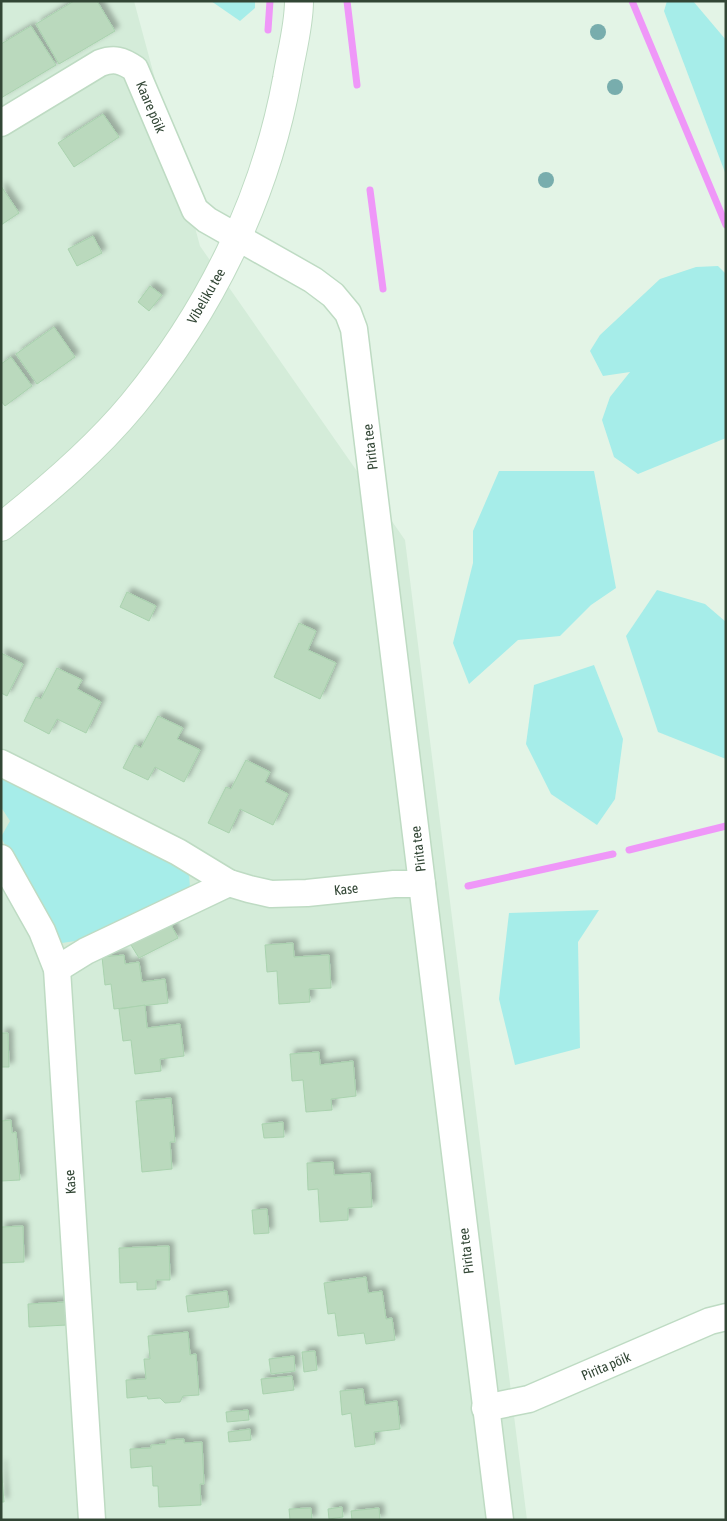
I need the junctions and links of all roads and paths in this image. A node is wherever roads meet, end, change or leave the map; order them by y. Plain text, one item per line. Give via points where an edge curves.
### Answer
1 (299, 1) edge
2 (1, 123) edge
3 (238, 239) junction
4 (1, 527) edge
5 (1, 763) edge
6 (1, 858) edge
7 (229, 883) junction
8 (422, 884) junction
9 (57, 969) junction
10 (726, 1317) edge
11 (485, 1408) junction
12 (92, 1520) edge
13 (500, 1520) edge

1 - 3 street, Vibeliku tee via 281,112 254,201
2 - 3 street, Kaare põik via 100,63 122,61 134,69 195,210
3 - 4 street, Vibeliku tee via 206,299 132,405 49,488
3 - 8 street, Pirita tee via 313,280 333,295 348,313 354,329
5 - 7 street, Kase via 178,852
6 - 9 street, Kase via 42,930
7 - 8 street, Kase via 271,894
7 - 9 street via 86,951
8 - 11 street, Pirita tee
9 - 12 street, Kase
10 - 11 street, Pirita põik via 529,1399
11 - 13 street, Pirita tee

